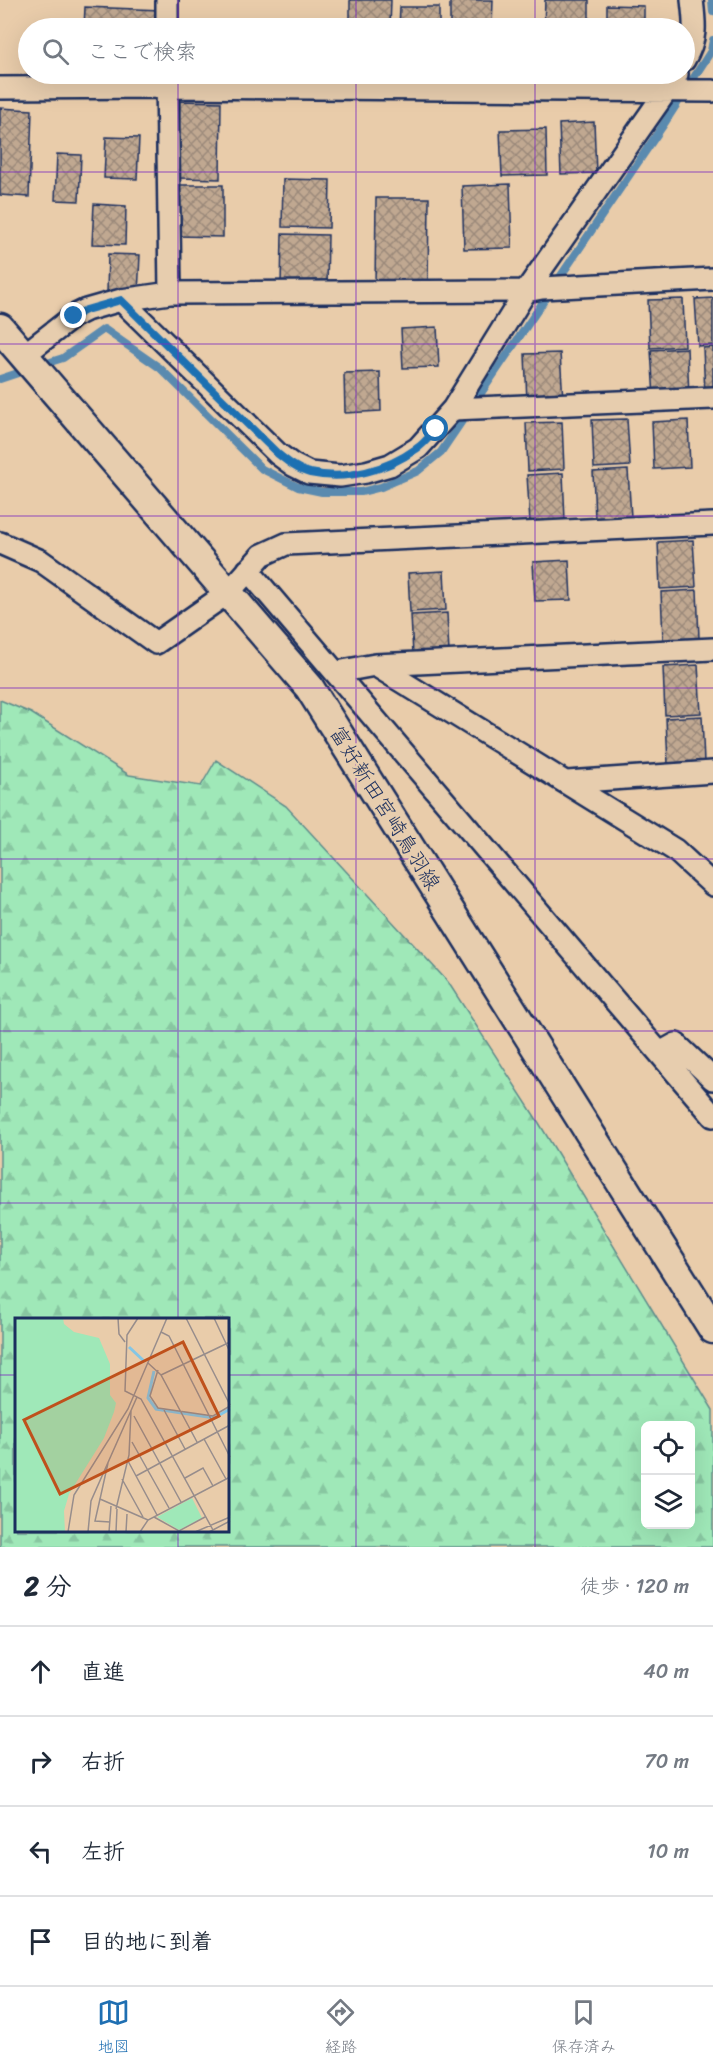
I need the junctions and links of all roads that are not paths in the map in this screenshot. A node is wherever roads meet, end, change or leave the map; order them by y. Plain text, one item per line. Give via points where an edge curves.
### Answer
1 (167, 0) edge
2 (692, 0) edge
3 (167, 18) edge
4 (694, 18) edge
5 (84, 84) edge
6 (167, 84) edge
7 (571, 84) edge
8 (672, 85) edge
9 (0, 88) edge
10 (704, 91) edge
11 (713, 279) edge
12 (534, 290) junction
13 (170, 293) junction
14 (121, 300) junction
15 (0, 328) edge
16 (24, 356) junction
17 (713, 398) edge
18 (457, 409) junction
19 (713, 524) edge
20 (0, 543) edge
21 (248, 570) junction
22 (229, 592) junction
23 (713, 649) edge
24 (375, 664) junction
25 (337, 672) junction
26 (713, 772) edge
27 (567, 782) junction
28 (713, 885) edge
29 (660, 1053) junction
30 (713, 1079) edge
31 (713, 1116) edge
32 (713, 1329) edge

1 - 3 street
2 - 4 street
5 - 9 street
6 - 13 street
7 - 8 street
8 - 10 street
8 - 12 street
11 - 12 street
12 - 13 street
12 - 18 street
13 - 14 street
14 - 16 street via 74,316
14 - 18 street via 278,454 309,473 339,476 390,465 418,448
15 - 16 main road, 富好新田宮崎鳥羽線
16 - 22 main road, 富好新田宮崎鳥羽線
17 - 18 street
19 - 21 street via 286,544 262,555
20 - 22 street via 41,561 156,643
21 - 22 street
21 - 25 street
22 - 32 main road, 富好新田宮崎鳥羽線 via 309,687
23 - 24 street
24 - 25 street
24 - 27 street
25 - 29 street
26 - 27 street
27 - 28 street via 675,850
29 - 30 street via 676,1044
29 - 31 street

